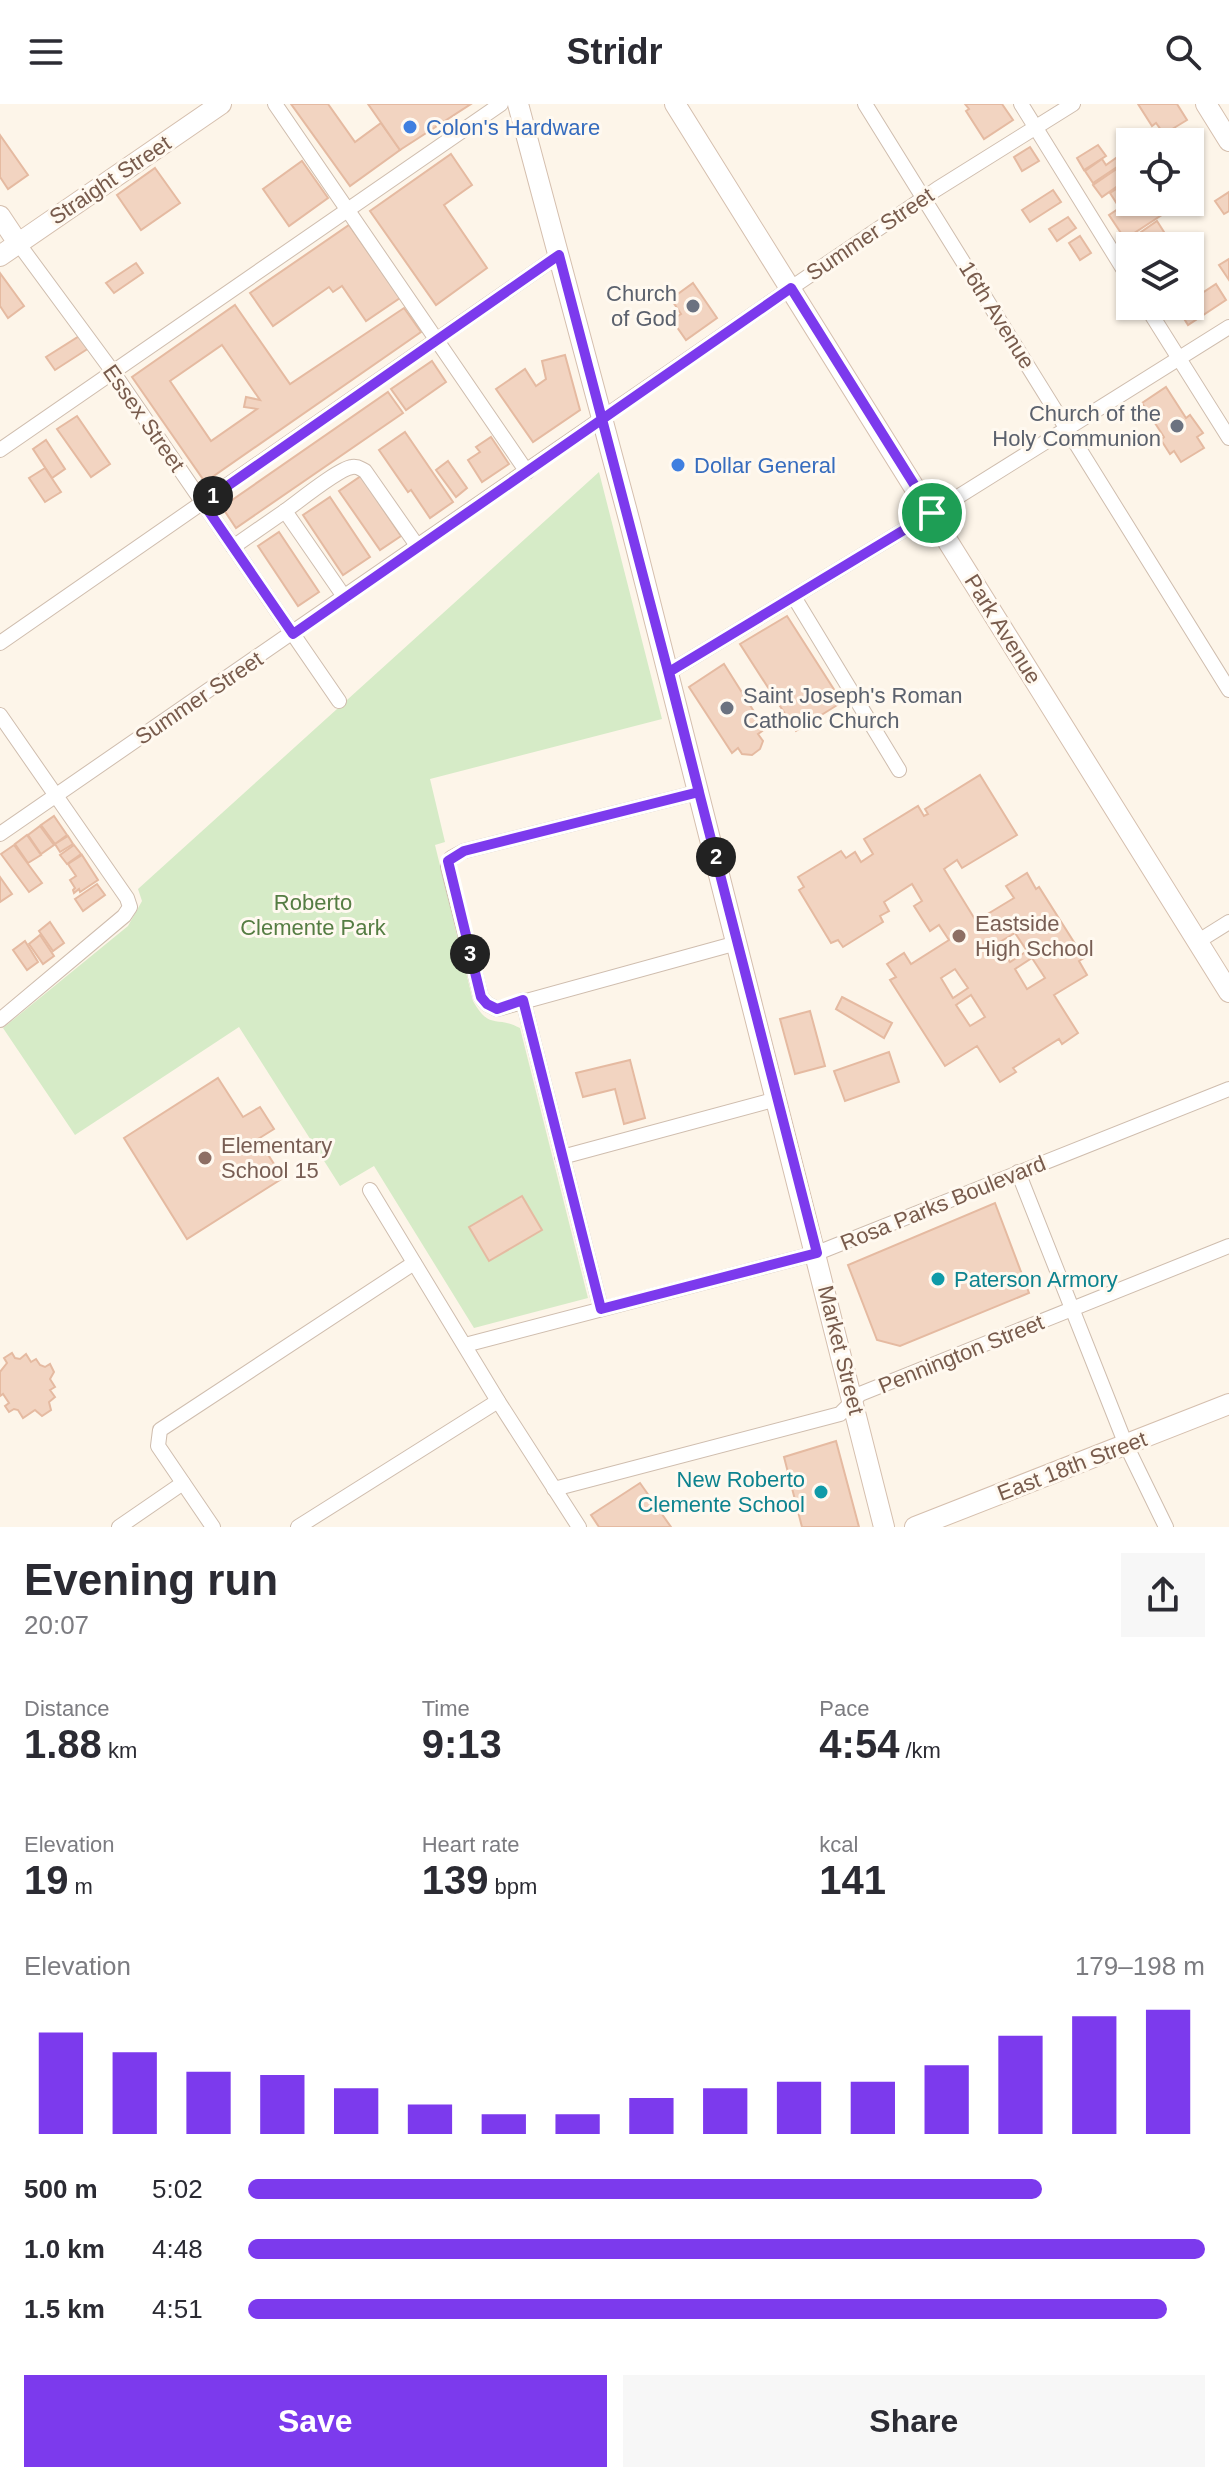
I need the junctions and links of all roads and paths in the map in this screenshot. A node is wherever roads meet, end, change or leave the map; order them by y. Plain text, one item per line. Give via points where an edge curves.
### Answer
1 (221, 104) edge
2 (275, 104) edge
3 (501, 104) edge
4 (518, 104) edge
5 (675, 104) edge
6 (865, 104) edge
7 (1021, 104) edge
8 (1073, 104) edge
9 (1206, 104) edge
10 (1035, 128) junction
11 (1229, 141) edge
12 (923, 198) junction
13 (348, 210) junction
14 (0, 216) edge
15 (18, 243) junction
16 (559, 255) junction
17 (0, 256) edge
18 (1116, 258) edge
19 (791, 288) junction
20 (1155, 320) edge
21 (1229, 327) edge
22 (437, 340) junction
23 (1179, 358) junction
24 (113, 372) junction
25 (603, 419) junction
26 (1067, 427) junction
27 (1229, 438) edge
28 (0, 450) edge
29 (527, 472) junction
30 (203, 503) junction
31 (285, 511) junction
32 (932, 513) junction
33 (233, 547) junction
34 (418, 547) junction
35 (794, 597) junction
36 (345, 598) junction
37 (293, 634) junction
38 (0, 643) edge
39 (669, 672) junction
40 (1229, 690) edge
41 (339, 701) dead end
42 (0, 715) edge
43 (899, 770) dead end
44 (699, 792) junction
45 (56, 796) junction
46 (0, 834) edge
47 (1229, 922) edge
48 (1197, 942) junction
49 (737, 943) junction
50 (1229, 992) edge
51 (523, 1000) junction
52 (0, 1020) edge
53 (1229, 1089) edge
54 (777, 1099) junction
55 (562, 1157) junction
56 (1018, 1172) junction
57 (370, 1190) dead end
58 (1229, 1246) edge
59 (817, 1253) junction
60 (414, 1263) junction
61 (601, 1309) junction
62 (1072, 1309) junction
63 (465, 1345) junction
64 (854, 1399) junction
65 (498, 1401) junction
66 (1229, 1404) edge
67 (1126, 1445) junction
68 (183, 1483) junction
69 (554, 1489) junction
70 (119, 1527) edge
71 (213, 1527) edge
72 (298, 1527) edge
73 (579, 1527) edge
74 (884, 1527) edge
75 (915, 1527) edge
76 (1166, 1527) edge

1 - 15 main road, Straight Street
2 - 13 street
3 - 13 street
4 - 16 main road, Market Street
5 - 19 main road, Park Avenue
6 - 12 street, 16th Avenue
7 - 10 street
8 - 10 street, Summer Street
9 - 11 main road
10 - 12 street, Summer Street
10 - 18 street
12 - 19 street, Summer Street
12 - 26 street, 16th Avenue
13 - 22 street
13 - 24 street
14 - 15 main road, Essex Street
15 - 17 main road, Straight Street
15 - 24 street, Essex Street
16 - 22 street
16 - 25 main road, Market Street
19 - 25 street, Summer Street
19 - 32 main road, Park Avenue
20 - 23 street
21 - 23 street
22 - 29 street
22 - 30 street
23 - 26 street
23 - 27 street
24 - 28 street
24 - 30 street, Essex Street
25 - 29 street, Summer Street
25 - 39 main road, Market Street
26 - 32 street
26 - 40 street, 16th Avenue
29 - 34 street, Summer Street
30 - 33 street, Essex Street
30 - 38 street
31 - 33 street
31 - 34 street via 356,466 365,471
31 - 36 street
32 - 35 street
32 - 48 main road, Park Avenue
33 - 37 street, Essex Street
34 - 36 street, Summer Street
35 - 39 street
35 - 43 street
36 - 37 street, Summer Street
37 - 41 street, Essex Street
37 - 45 street, Summer Street
39 - 44 main road, Market Street
42 - 45 street
44 - 49 main road, Market Street
44 - 51 street via 464,851 448,861 481,997 497,1009
45 - 46 street, Summer Street
45 - 52 street via 129,908
47 - 48 street
48 - 50 main road, Park Avenue
49 - 51 street
49 - 54 main road, Market Street
51 - 55 street
53 - 56 street, Rosa Parks Boulevard
54 - 55 street
54 - 59 main road, Market Street
55 - 61 street
56 - 59 street, Rosa Parks Boulevard
56 - 62 street
57 - 60 street
58 - 62 street, Pennington Street
59 - 61 street, Rosa Parks Boulevard
59 - 64 main road, Market Street
60 - 63 street
60 - 68 street via 167,1424 158,1446
61 - 63 street, Rosa Parks Boulevard
62 - 64 street, Pennington Street
62 - 67 street
63 - 65 street
64 - 69 street, Pennington Street via 840,1414
64 - 74 main road, Market Street
65 - 69 street
65 - 72 street
66 - 67 main road, East 18th Street
67 - 75 main road, East 18th Street
67 - 76 street
68 - 70 street
68 - 71 street
69 - 73 street

